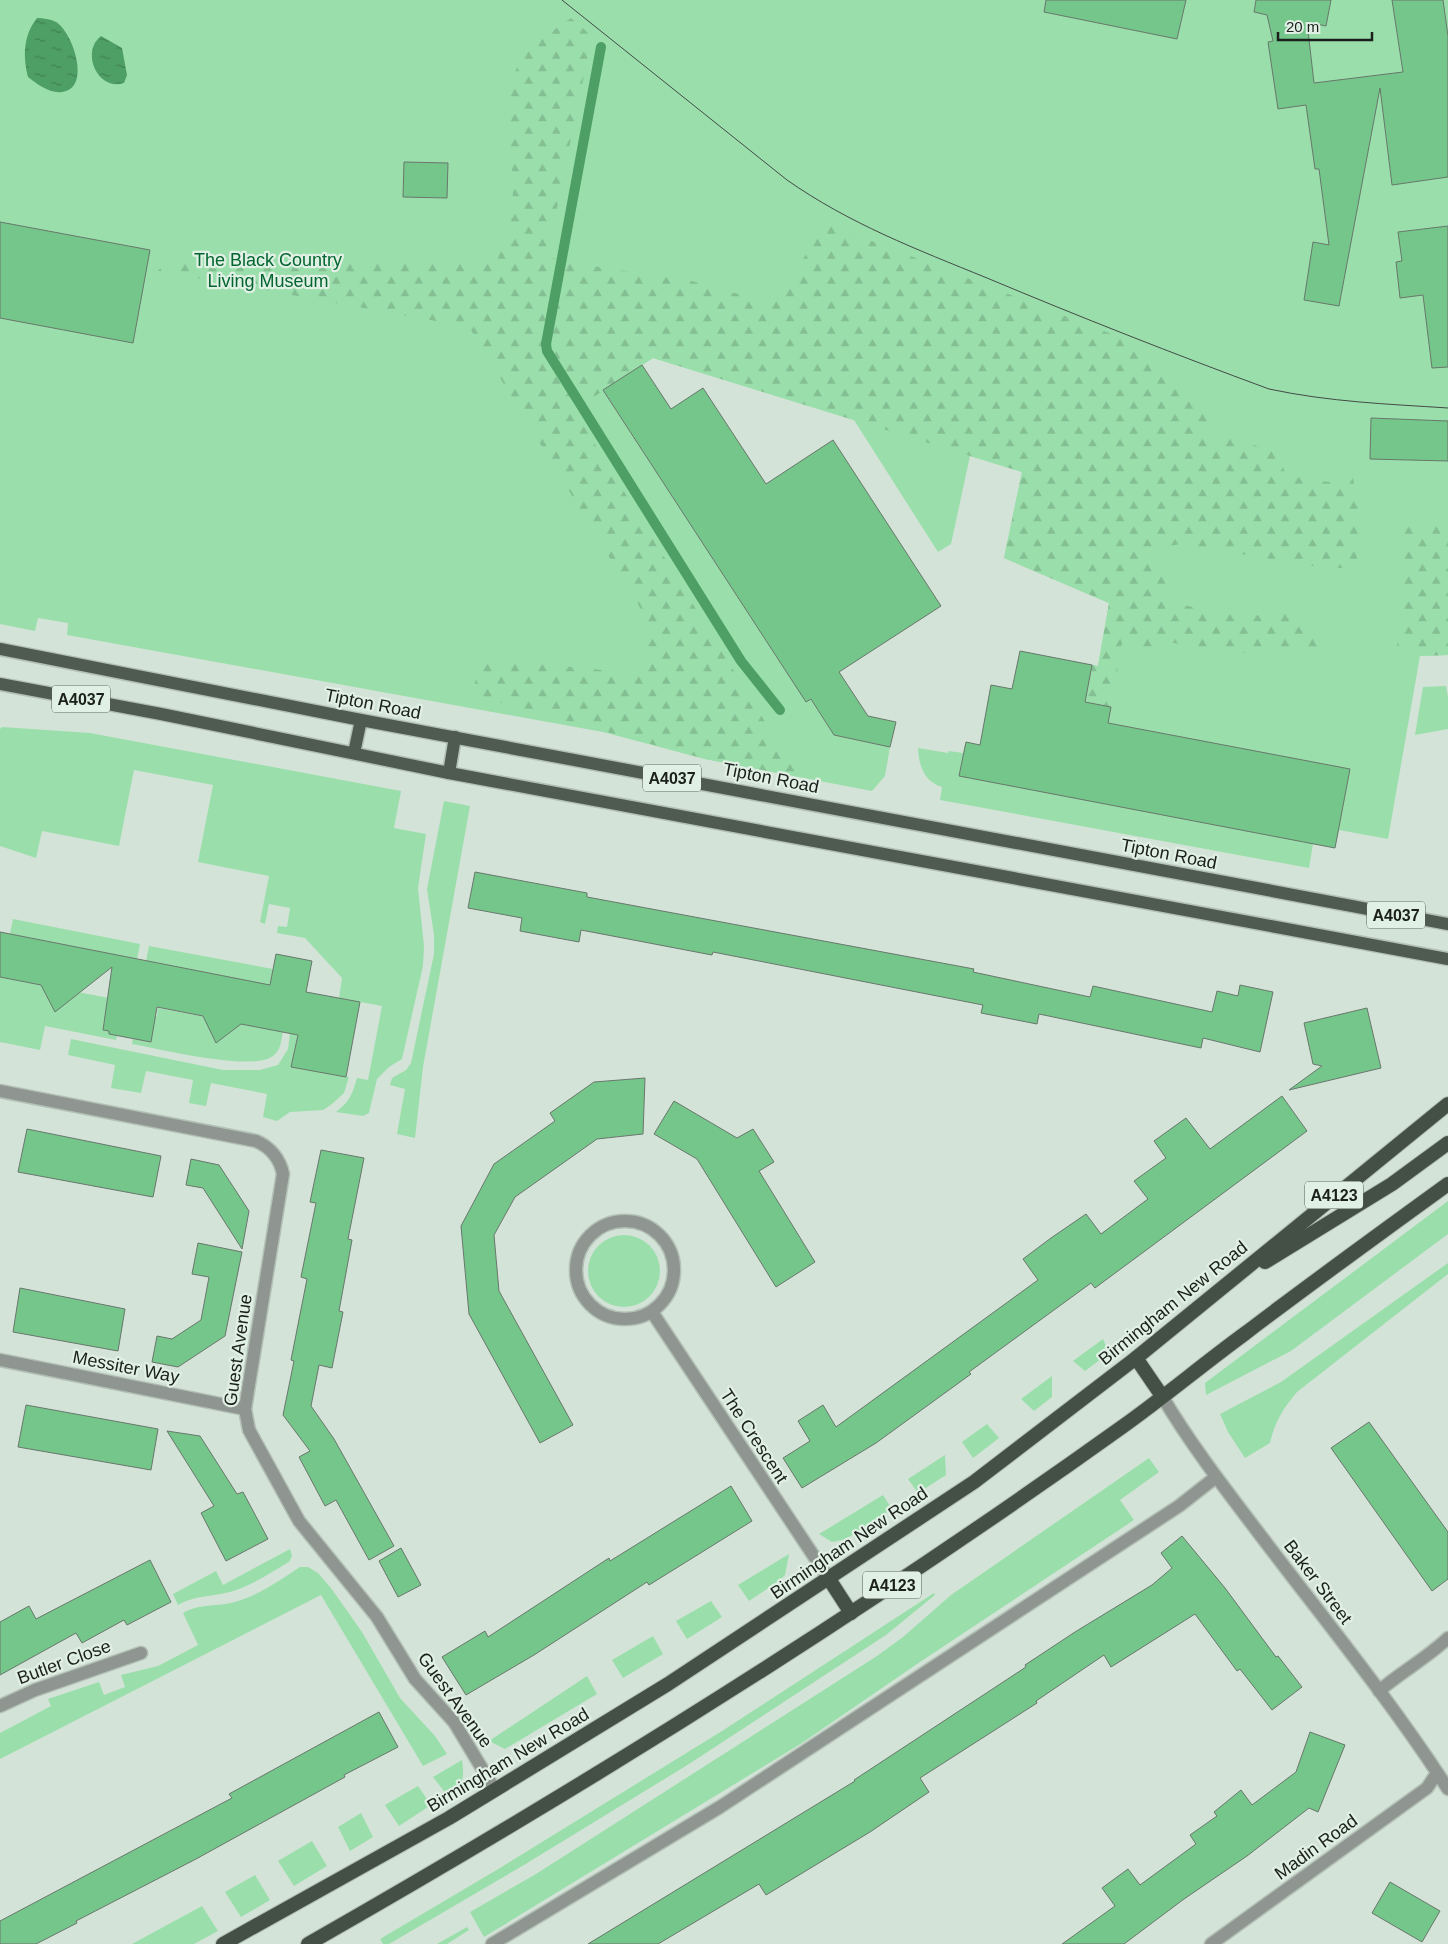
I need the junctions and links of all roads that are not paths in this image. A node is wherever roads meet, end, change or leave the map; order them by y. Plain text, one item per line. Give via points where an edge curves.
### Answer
1 (0, 649) edge
2 (0, 684) edge
3 (361, 720) junction
4 (455, 737) junction
5 (354, 753) junction
6 (449, 773) junction
7 (1448, 924) edge
8 (1448, 959) edge
9 (0, 1091) edge
10 (1448, 1104) edge
11 (1448, 1143) edge
12 (1448, 1184) edge
13 (1222, 1288) junction
14 (652, 1312) junction
15 (1136, 1358) junction
16 (0, 1360) edge
17 (1162, 1396) junction
18 (245, 1409) junction
19 (1216, 1477) junction
20 (829, 1579) junction
21 (851, 1613) junction
22 (1448, 1638) edge
23 (141, 1653) dead end
24 (1379, 1691) junction
25 (0, 1706) edge
26 (1437, 1773) junction
27 (495, 1790) junction
28 (1448, 1790) edge
29 (223, 1944) edge
30 (308, 1944) edge
31 (492, 1944) edge
32 (1211, 1944) edge

1 - 3 main road, Tipton Road / A4037
2 - 5 main road, A4037
3 - 4 main road, Tipton Road / A4037
3 - 5 main road
4 - 6 main road
4 - 7 main road, Tipton Road / A4037
5 - 6 main road, A4037
6 - 8 main road, A4037
9 - 18 street, Guest Avenue via 256,1141 264,1144 281,1162 283,1174
10 - 13 highway, Birmingham New Road / A4123
11 - 13 highway via 1392,1184
12 - 17 highway, A4123
13 - 15 highway, Birmingham New Road / A4123
14 - 14 street via 636,1319 620,1320 604,1316 581,1295 575,1263 580,1248 603,1226 619,1221 636,1222 651,1228 664,1239 672,1254 672,1287
14 - 20 street, The Crescent
15 - 17 highway
15 - 20 highway, Birmingham New Road / A4123 via 974,1482
16 - 18 street, Messiter Way
17 - 19 street, Baker Street
17 - 21 highway, A4123 via 1125,1425
18 - 27 street, Guest Avenue via 249,1430 299,1521 377,1617 414,1679 454,1722
19 - 24 street, Baker Street
19 - 31 street via 1179,1506 729,1802
20 - 21 highway
20 - 27 highway, Birmingham New Road / A4123 via 668,1684
21 - 30 highway, A4123 via 467,1853
22 - 24 street
23 - 25 street, Butler Close via 35,1690
24 - 26 street, Baker Street
26 - 28 street, Baker Street
26 - 32 street, Madin Road via 1427,1788
27 - 29 highway, Birmingham New Road / A4123

